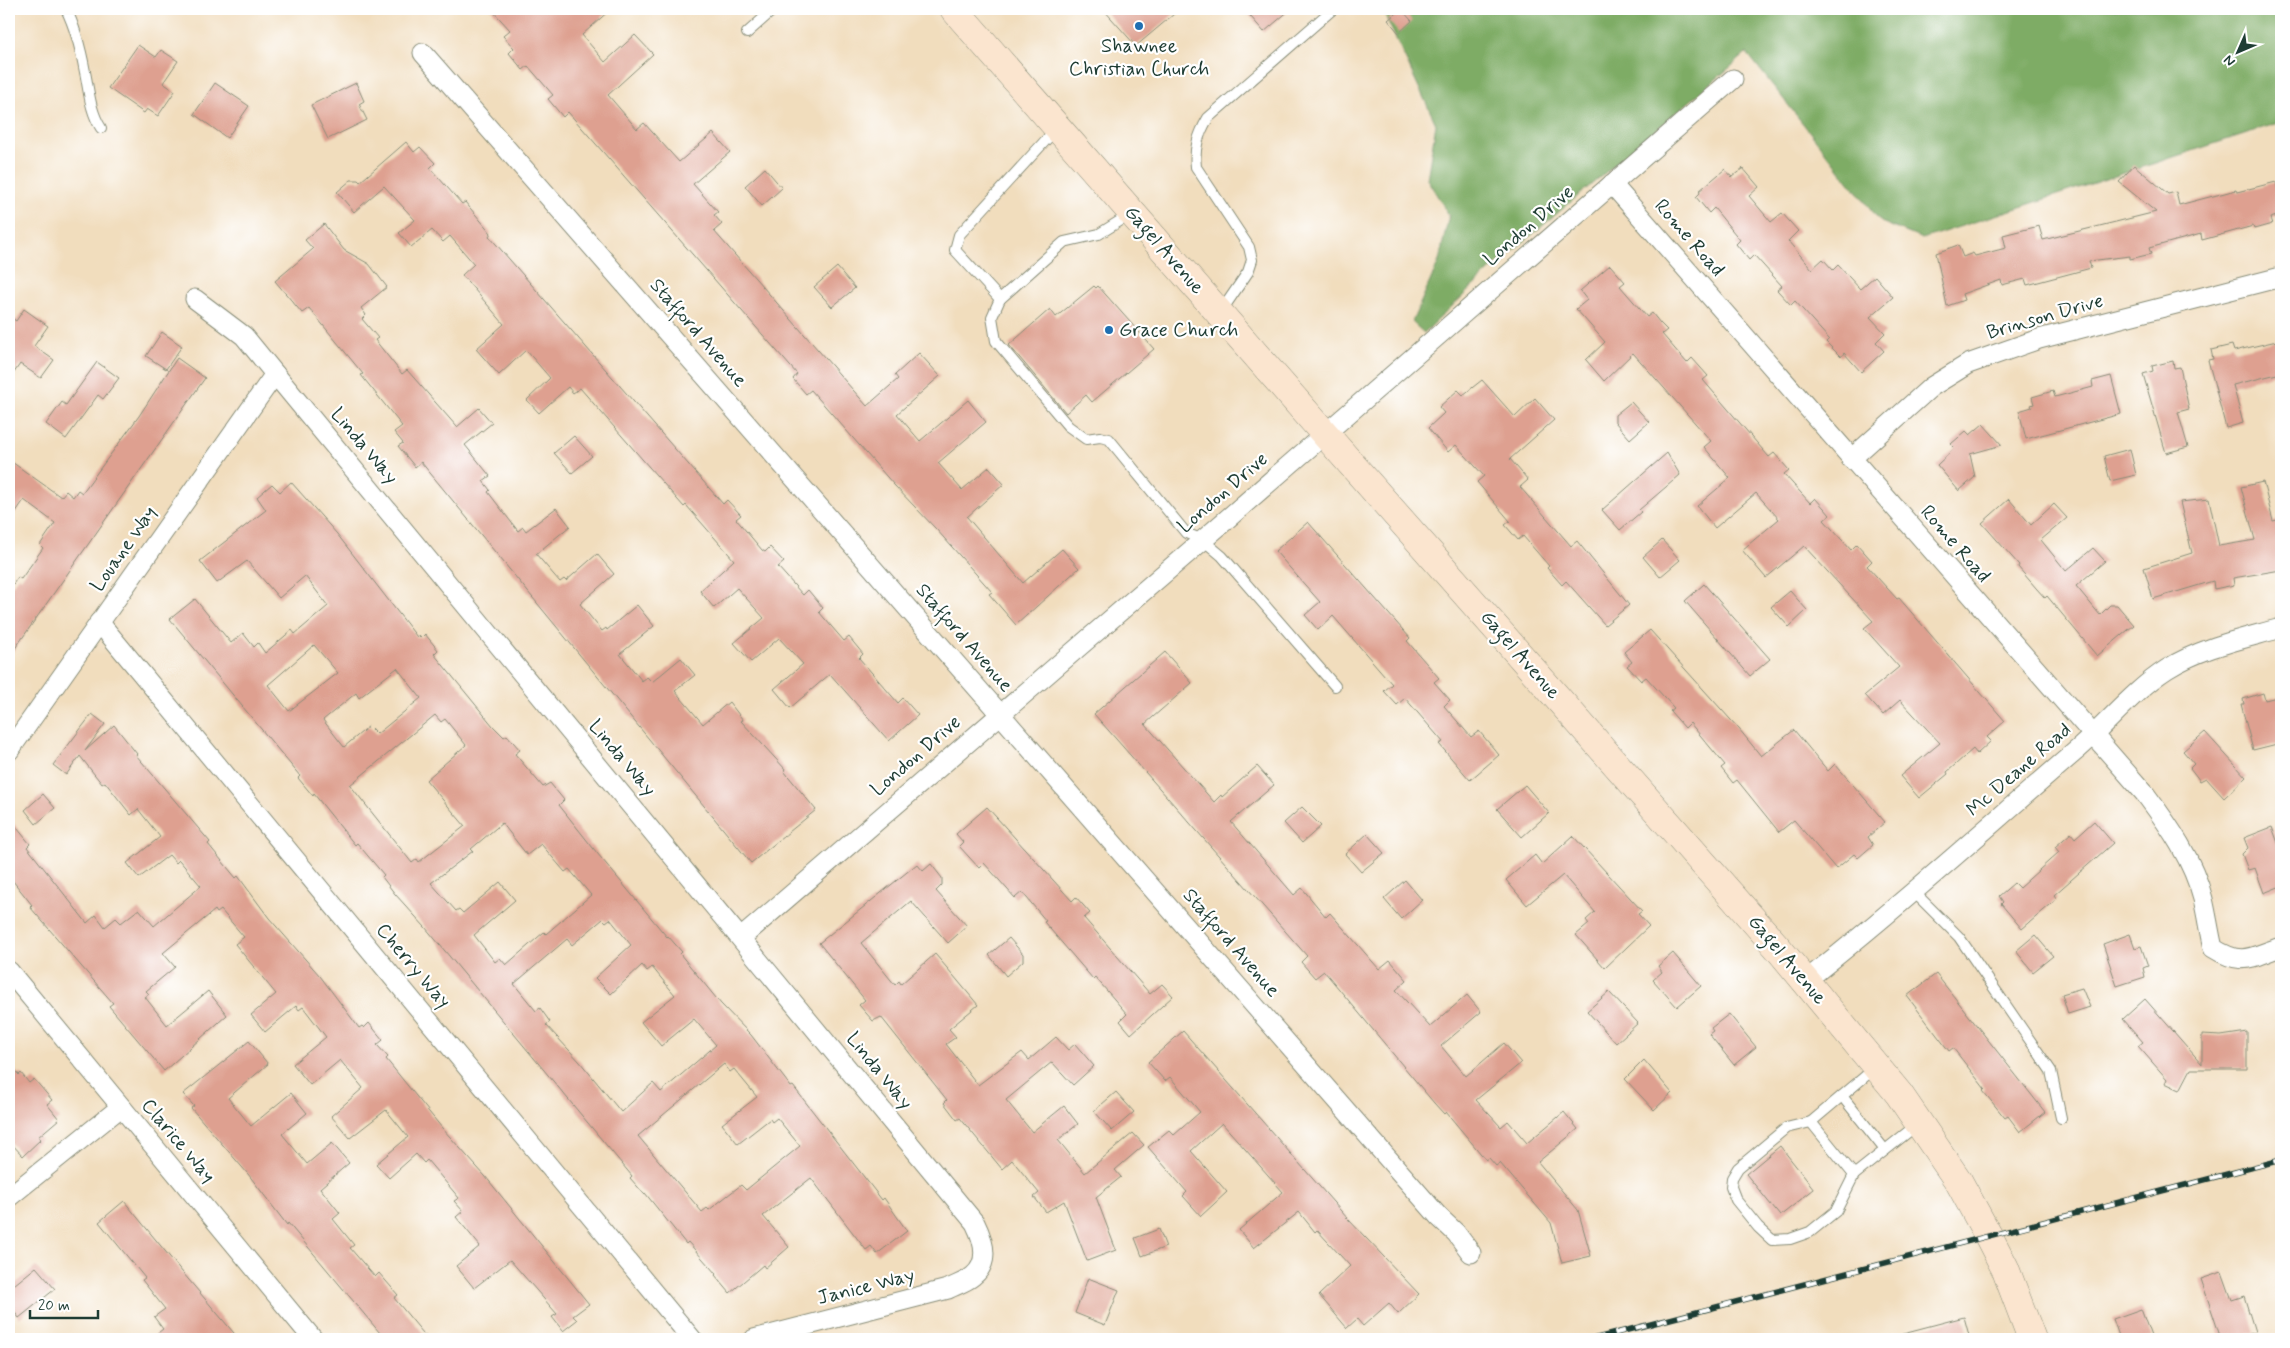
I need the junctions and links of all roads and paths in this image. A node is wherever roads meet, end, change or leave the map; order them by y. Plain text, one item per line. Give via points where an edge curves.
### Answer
1 (66, 9) edge
2 (774, 9) edge
3 (954, 9) edge
4 (1334, 9) edge
5 (747, 33) dead end
6 (423, 53) dead end
7 (1733, 79) dead end
8 (101, 128) dead end
9 (1057, 128) junction
10 (1612, 184) junction
11 (1132, 214) junction
12 (2281, 277) edge
13 (195, 299) dead end
14 (1000, 299) junction
15 (1220, 314) junction
16 (276, 374) junction
17 (1324, 433) junction
18 (1851, 459) junction
19 (1203, 540) junction
20 (99, 622) junction
21 (2281, 628) edge
22 (1335, 686) dead end
23 (1000, 714) junction
24 (2093, 736) junction
25 (9, 751) edge
26 (1912, 890) junction
27 (740, 938) junction
28 (2281, 946) edge
29 (9, 971) edge
30 (1805, 981) junction
31 (1876, 1068) junction
32 (1842, 1096) junction
33 (121, 1107) junction
34 (2061, 1118) dead end
35 (1812, 1122) junction
36 (1919, 1124) junction
37 (1885, 1150) junction
38 (1854, 1175) junction
39 (9, 1197) edge
40 (1471, 1253) dead end
41 (981, 1264) joint
42 (313, 1339) edge
43 (692, 1339) edge
44 (754, 1339) edge
45 (2032, 1339) edge

1 - 8 lane via 80,48 93,116
2 - 5 lane
3 - 9 street, Gagel Avenue
4 - 15 lane via 1208,118 1196,141 1196,167 1249,247 1252,260 1248,272
6 - 23 street, Stafford Avenue
7 - 10 street, London Drive
9 - 11 street, Gagel Avenue
9 - 14 lane via 959,235 955,250
10 - 17 street, London Drive
10 - 18 street, Rome Road
11 - 14 lane via 1099,234 1064,242
11 - 15 street, Gagel Avenue
12 - 18 street, Brinson Drive via 2039,339 1968,364 1931,387
13 - 16 street, Linda Way via 244,336
14 - 19 lane via 992,317 996,341 1068,426 1086,439 1109,439 1186,533
15 - 17 street, Gagel Avenue
16 - 20 street, Louane Way
16 - 27 street, Linda Way
17 - 19 street, London Drive
17 - 30 street, Gagel Avenue
18 - 24 street, Rome Road
19 - 22 lane via 1222,556
19 - 23 street, London Drive
20 - 25 street, Louane Way
20 - 43 street, Cherry Way
21 - 24 street, Mc Deane Road via 2213,647 2167,669
23 - 27 street, London Drive
23 - 40 street, Stafford Avenue
24 - 26 street, Mc Deane Road
24 - 28 street, Rome Road via 2146,795 2183,848 2202,898 2213,948 2234,960
26 - 30 street, Mc Deane Road via 1858,940
26 - 34 lane via 1959,937 2051,1071
27 - 41 street, Linda Way via 975,1223 985,1246
29 - 33 street, Clarice Way
30 - 31 street, Gagel Avenue
31 - 32 lane
31 - 36 street, Gagel Avenue
32 - 35 lane
32 - 37 lane
33 - 39 street
33 - 42 street, Clarice Way
35 - 38 lane
35 - 38 lane via 1786,1128 1738,1168 1732,1178 1731,1187 1736,1200 1758,1228 1772,1240 1790,1239 1810,1232 1836,1211
36 - 37 lane
36 - 45 street, Gagel Avenue via 1958,1182 1989,1237 2005,1268
37 - 38 lane
41 - 44 street, Janice Way via 973,1277 948,1289

